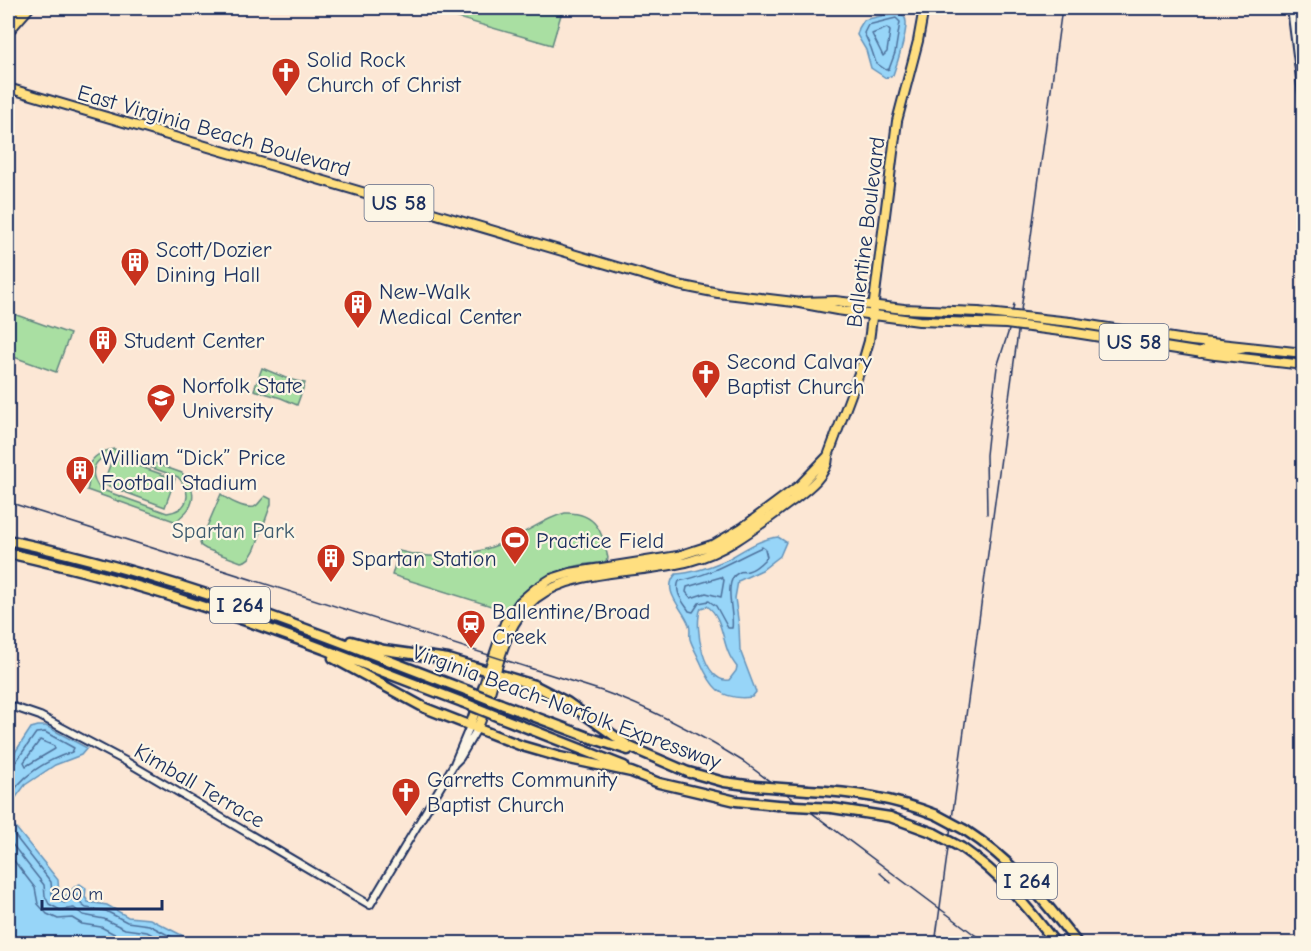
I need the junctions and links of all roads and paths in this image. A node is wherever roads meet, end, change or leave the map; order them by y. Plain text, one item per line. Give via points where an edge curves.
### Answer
1 (21, 8) edge
2 (29, 8) edge
3 (366, 8) edge
4 (411, 8) edge
5 (924, 8) edge
6 (1292, 8) edge
7 (8, 22) edge
8 (8, 32) edge
9 (1300, 56) edge
10 (8, 88) edge
11 (1304, 110) edge
12 (794, 302) junction
13 (875, 305) junction
14 (874, 315) junction
15 (1190, 340) junction
16 (1249, 347) junction
17 (1200, 352) junction
18 (1303, 353) edge
19 (1304, 365) edge
20 (8, 540) edge
21 (8, 553) edge
22 (315, 633) junction
23 (309, 644) junction
24 (492, 672) junction
25 (8, 705) edge
26 (473, 728) junction
27 (690, 773) junction
28 (685, 789) junction
29 (370, 905) joint
30 (1056, 944) edge
31 (1078, 944) edge

1 - 7 main road
2 - 8 main road
3 - 4 main road
5 - 13 main road, Ballentine Boulevard via 897,121
6 - 9 street
9 - 11 street
10 - 12 main road, East Virginia Beach Boulevard / US 58 via 678,285
12 - 13 main road, East Virginia Beach Boulevard / US 58
12 - 14 main road, East Virginia Beach Boulevard / US 58
13 - 14 main road, Ballentine Boulevard
13 - 15 main road, East Virginia Beach Boulevard / US 58, bridge via 1070,322
14 - 17 main road, East Virginia Beach Boulevard / US 58, bridge via 1006,324
14 - 24 main road, Ballentine Boulevard via 862,365 828,456 800,484 715,544 678,556 570,573 545,583 527,595 507,619
15 - 16 main road, East Virginia Beach Boulevard / US 58
15 - 17 main road
16 - 17 main road via 1233,352 1209,348
16 - 18 main road, East Virginia Beach Boulevard / US 58
17 - 19 main road, East Virginia Beach Boulevard / US 58
20 - 22 highway, Virginia Beach-Norfolk Expressway / I 264 via 166,581
21 - 23 highway, Virginia Beach-Norfolk Expressway / I 264 via 166,595
22 - 24 highway via 384,650 448,659
22 - 27 highway, Virginia Beach-Norfolk Expressway / I 264, bridge
23 - 26 highway via 417,704
23 - 28 highway, Virginia Beach-Norfolk Expressway / I 264, bridge
24 - 26 main road, Ballentine Boulevard
24 - 27 highway via 542,689 630,747
25 - 29 street, Kimball Terrace via 40,716 127,762
26 - 28 highway via 537,751 631,772
26 - 29 street, Ballentine Boulevard via 460,758
27 - 31 highway, Virginia Beach-Norfolk Expressway / I 264, bridge via 754,786 870,795 937,815 998,853 1020,873
28 - 30 highway, Virginia Beach-Norfolk Expressway / I 264, bridge via 736,801 890,817 934,833 981,861 1014,891

